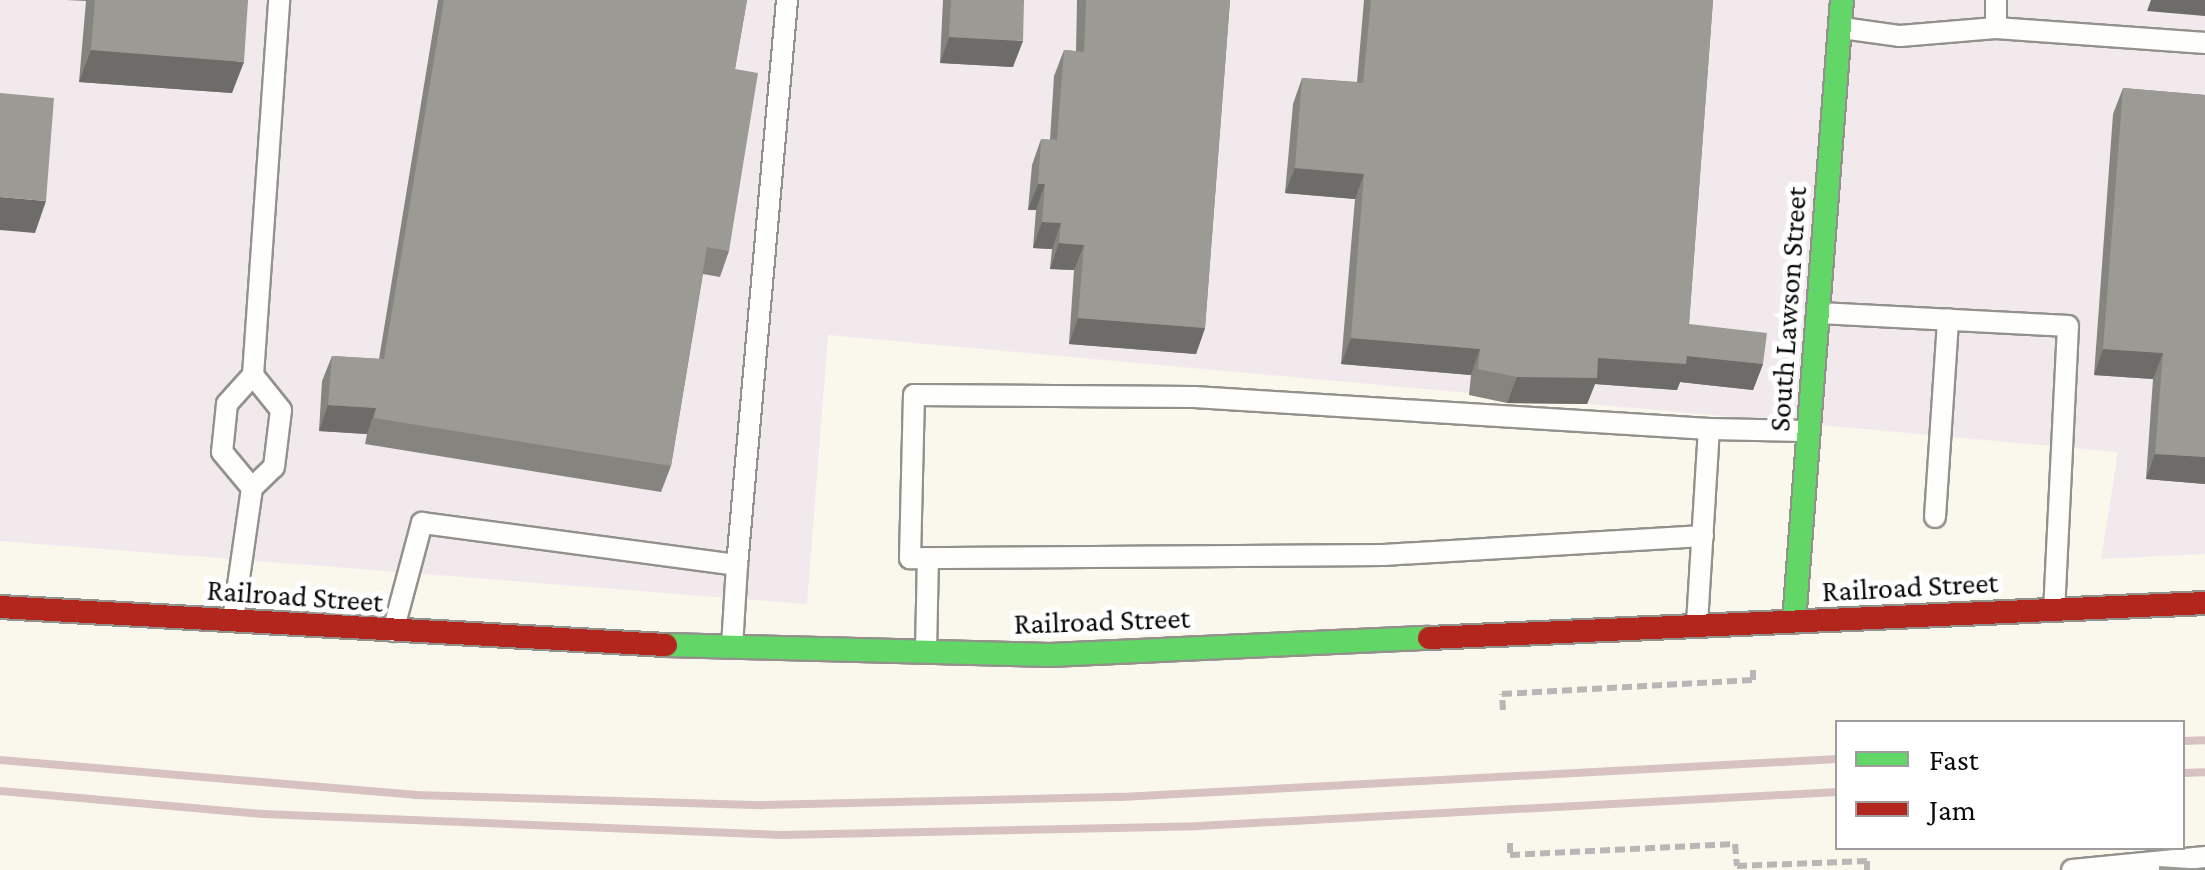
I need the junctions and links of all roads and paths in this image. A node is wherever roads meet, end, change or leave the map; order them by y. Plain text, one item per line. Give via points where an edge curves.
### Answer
1 (279, 0) edge
2 (787, 0) edge
3 (1842, 0) edge
4 (1996, 0) edge
5 (1840, 28) junction
6 (1996, 28) junction
7 (2205, 43) edge
8 (1818, 312) junction
9 (1948, 319) junction
10 (253, 375) junction
11 (1709, 430) junction
12 (1809, 431) junction
13 (252, 488) junction
14 (1935, 517) dead end
15 (1703, 536) junction
16 (928, 558) junction
17 (737, 565) junction
18 (2205, 604) edge
19 (0, 606) edge
20 (2054, 611) junction
21 (233, 622) junction
22 (1794, 622) junction
23 (1697, 626) junction
24 (392, 633) junction
25 (732, 646) junction
26 (926, 652) junction
27 (1510, 843) dead end
28 (2205, 857) edge
29 (1867, 870) edge
30 (2072, 870) edge

1 - 10 lane
2 - 17 lane
3 - 5 street, South Lawson Street
4 - 6 lane
5 - 6 lane via 1900,36
5 - 8 street, South Lawson Street
6 - 7 lane
8 - 9 lane
8 - 12 street, South Lawson Street
9 - 14 lane
9 - 20 lane via 2068,326
10 - 13 lane via 281,410 274,467
10 - 13 lane via 228,404 222,452
11 - 12 lane
11 - 15 lane
11 - 16 lane via 1194,397 914,395 910,558
12 - 22 street, South Lawson Street
13 - 21 lane
15 - 16 lane via 1384,554
15 - 23 lane
16 - 26 lane
17 - 24 lane via 422,523
17 - 25 lane
18 - 20 street, Railroad Street
19 - 21 street, Railroad Street
20 - 22 street, Railroad Street
21 - 24 street, Railroad Street
22 - 23 street, Railroad Street
23 - 26 street, Railroad Street via 1050,655
24 - 25 street, Railroad Street
25 - 26 street, Railroad Street
27 - 29 path via 1510,856 1736,844 1736,866 1867,861
28 - 30 lane

